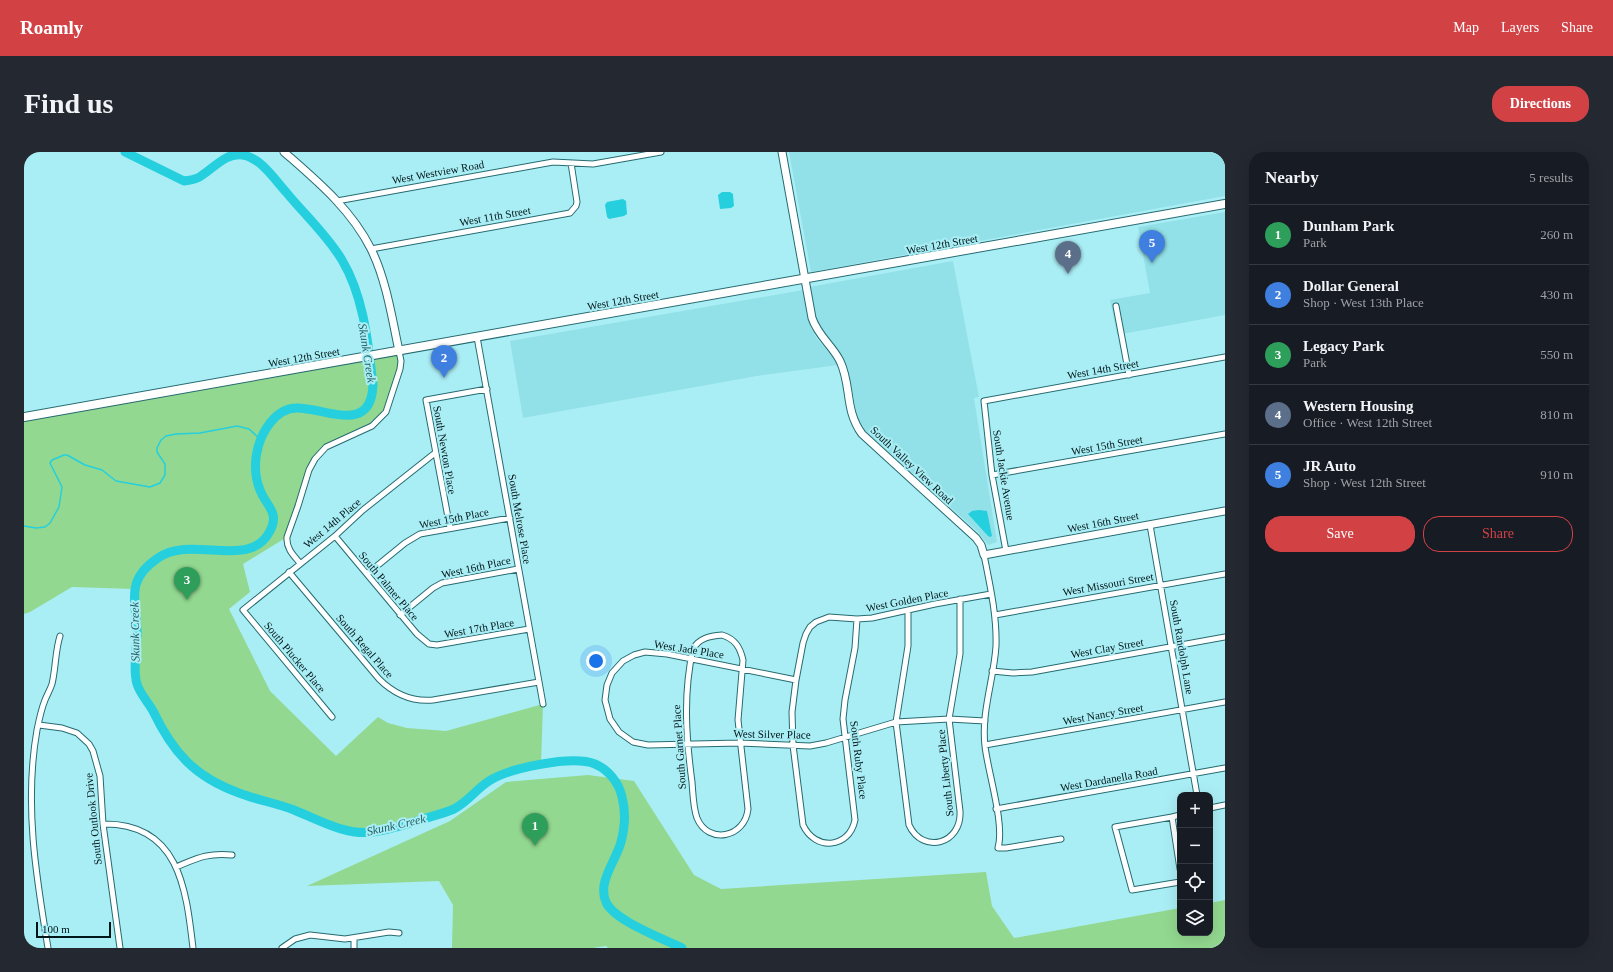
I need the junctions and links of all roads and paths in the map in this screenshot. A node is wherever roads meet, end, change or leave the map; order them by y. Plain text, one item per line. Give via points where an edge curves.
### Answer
1 (284, 152) edge
2 (661, 152) edge
3 (782, 152) edge
4 (571, 163) junction
5 (337, 201) junction
6 (1225, 204) edge
7 (371, 249) junction
8 (806, 279) junction
9 (1116, 306) dead end
10 (477, 337) junction
11 (399, 351) junction
12 (1225, 357) edge
13 (1129, 375) junction
14 (487, 389) junction
15 (984, 401) joint
16 (24, 417) edge
17 (1225, 434) edge
18 (435, 453) junction
19 (992, 475) junction
20 (1225, 511) edge
21 (510, 518) junction
22 (1150, 525) junction
23 (450, 528) junction
24 (335, 536) junction
25 (1006, 551) junction
26 (984, 555) junction
27 (300, 563) junction
28 (518, 569) junction
29 (289, 572) junction
30 (367, 574) junction
31 (1225, 574) edge
32 (1160, 585) junction
33 (992, 594) junction
34 (960, 599) junction
35 (243, 610) joint
36 (908, 611) junction
37 (400, 615) junction
38 (994, 615) junction
39 (857, 619) junction
40 (529, 630) junction
41 (60, 636) dead end
42 (1225, 637) edge
43 (431, 645) joint
44 (1171, 646) junction
45 (691, 659) junction
46 (743, 669) junction
47 (992, 671) junction
48 (796, 680) junction
49 (539, 682) junction
50 (605, 700) joint
51 (1225, 702) edge
52 (543, 704) dead end
53 (1182, 710) junction
54 (332, 717) dead end
55 (949, 719) junction
56 (985, 721) junction
57 (896, 722) junction
58 (39, 725) junction
59 (845, 737) junction
60 (740, 743) junction
61 (687, 745) junction
62 (793, 745) junction
63 (985, 745) junction
64 (1225, 768) edge
65 (1194, 774) junction
66 (1197, 792) edge
67 (1225, 806) edge
68 (1213, 808) edge
69 (996, 809) junction
70 (1225, 809) edge
71 (1177, 816) edge
72 (1172, 817) junction
73 (103, 824) junction
74 (1061, 839) dead end
75 (232, 856) dead end
76 (1179, 864) edge
77 (176, 867) junction
78 (1177, 882) edge
79 (399, 933) dead end
80 (354, 938) junction
81 (48, 948) edge
82 (120, 948) edge
83 (193, 948) edge
84 (282, 948) edge
85 (354, 948) edge

1 - 5 street
2 - 4 street, West Westview Road via 593,164
3 - 8 street, South Valley View Road
4 - 5 street, West Westview Road via 553,162
4 - 7 street, West 11th Street via 577,202 570,213
5 - 7 street via 351,217
6 - 8 main road, West 12th Street
7 - 11 street via 385,290
8 - 10 main road, West 12th Street
8 - 26 street, South Valley View Road via 813,322 840,362 856,425 862,434 976,538
9 - 13 street
10 - 11 main road, West 12th Street
10 - 14 street, South Melrose Place
11 - 16 main road, West 12th Street
11 - 27 street via 400,369 383,416 364,430 326,447 312,462 286,537 287,546
12 - 13 street, West 14th Street
13 - 15 street, West 14th Street
14 - 18 street, South Newton Place via 426,400
14 - 21 street, South Melrose Place
15 - 19 street, South Jackie Avenue
17 - 19 street, West 15th Street
18 - 23 street, South Newton Place
18 - 24 street, West 14th Place via 363,510
19 - 25 street, South Jackie Avenue
20 - 22 street, West 16th Street
21 - 23 street, West 15th Place
21 - 28 street, South Melrose Place
22 - 25 street, West 16th Street
22 - 32 street, South Randolph Lane
23 - 30 street, West 15th Place via 415,536
24 - 27 street, West 14th Place
24 - 30 street, South Palmer Place
25 - 26 street, West 16th Street
26 - 33 street
27 - 29 street, West 14th Place
28 - 37 street, West 16th Place via 442,583
28 - 40 street, South Melrose Place
29 - 35 street, West 14th Place
29 - 49 street, South Regal Place via 379,679 399,695 417,700 433,700
30 - 37 street, South Palmer Place
31 - 32 street, West Missouri Street
32 - 38 street, West Missouri Street
32 - 44 street, South Randolph Lane
33 - 34 street, West Golden Place
33 - 38 street
34 - 36 street, West Golden Place
34 - 55 street, South Liberty Place via 960,654
35 - 54 street, South Plucker Place
36 - 39 street, West Golden Place
36 - 57 street, South Liberty Place via 908,646
37 - 43 street, South Palmer Place
38 - 47 street via 996,646
39 - 48 street, West Golden Place via 824,617 813,624 807,631 803,643
39 - 59 street, South Ruby Place via 855,648 844,708
40 - 43 street, West 17th Place
40 - 49 street, South Melrose Place
41 - 58 street via 51,685
42 - 44 street, West Clay Street
44 - 47 street, West Clay Street via 1032,672
44 - 53 street, South Randolph Lane
45 - 46 street, West Jade Place
45 - 46 street, South Garnet Place via 698,642 709,636 722,635 738,645
45 - 50 street, West Jade Place via 649,652 630,657 612,672
45 - 61 street, South Garnet Place via 686,700
46 - 48 street, West Jade Place
46 - 60 street via 739,705
47 - 56 street
48 - 62 street via 792,712
49 - 52 street, South Melrose Place
50 - 61 street, West Silver Place via 612,723 628,739 648,745
51 - 53 street, West Nancy Street
53 - 63 street, West Nancy Street
53 - 65 street, South Randolph Lane
55 - 56 street, West Silver Place
55 - 57 street, West Silver Place
55 - 57 street, South Liberty Place via 960,822 951,836 936,842 920,838 912,832 909,825
56 - 63 street
57 - 59 street, West Silver Place
58 - 73 street, South Outlook Drive via 77,733 89,744 97,761 100,776
58 - 81 street via 33,771 32,828
59 - 62 street, West Silver Place via 818,744
59 - 62 street, South Ruby Place via 855,820 853,828 839,842 816,840 803,824
60 - 61 street, West Silver Place
60 - 61 street, South Garnet Place via 748,814 742,826 724,835 705,829 696,817
60 - 62 street, West Silver Place
63 - 69 street
64 - 65 street, West Dardanella Road
65 - 66 street, South Randolph Lane
65 - 69 street, West Dardanella Road
67 - 68 street
67 - 70 street
69 - 74 street via 1000,836 998,848
71 - 72 street
72 - 76 street
72 - 78 street via 1115,827 1132,890
73 - 77 street via 126,826 151,836 164,848
73 - 82 street, South Outlook Drive
75 - 77 street via 205,855
77 - 83 street via 189,912
79 - 80 street via 389,932
80 - 84 street via 310,935 295,939
80 - 85 street

